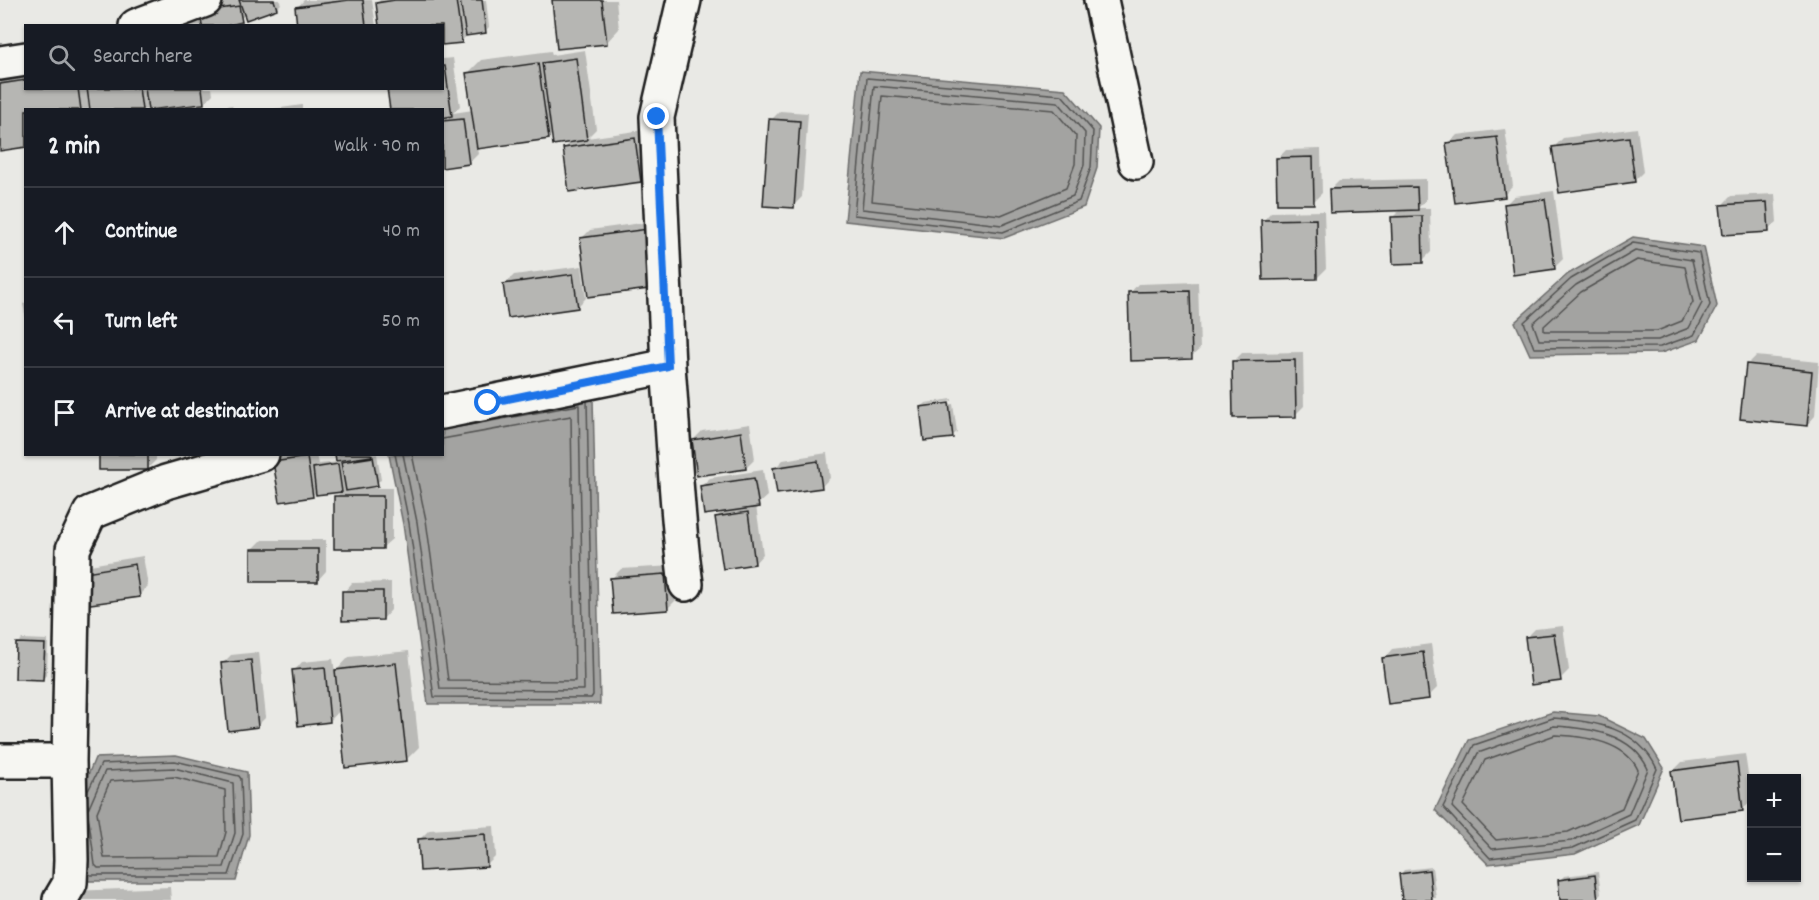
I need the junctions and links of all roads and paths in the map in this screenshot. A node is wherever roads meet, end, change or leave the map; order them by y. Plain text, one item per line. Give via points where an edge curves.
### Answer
1 (205, 0) edge
2 (684, 0) edge
3 (1101, 0) edge
4 (141, 24) edge
5 (24, 59) edge
6 (0, 63) edge
7 (1136, 162) dead end
8 (668, 366) junction
9 (444, 412) edge
10 (255, 456) edge
11 (686, 584) dead end
12 (0, 761) edge
13 (69, 761) junction
14 (60, 900) edge

1 - 4 street
2 - 8 street via 657,117
3 - 7 street
5 - 6 street
8 - 9 street
8 - 11 street via 678,528
10 - 13 street via 166,482 90,513 73,549
12 - 13 street
13 - 14 street via 70,883

